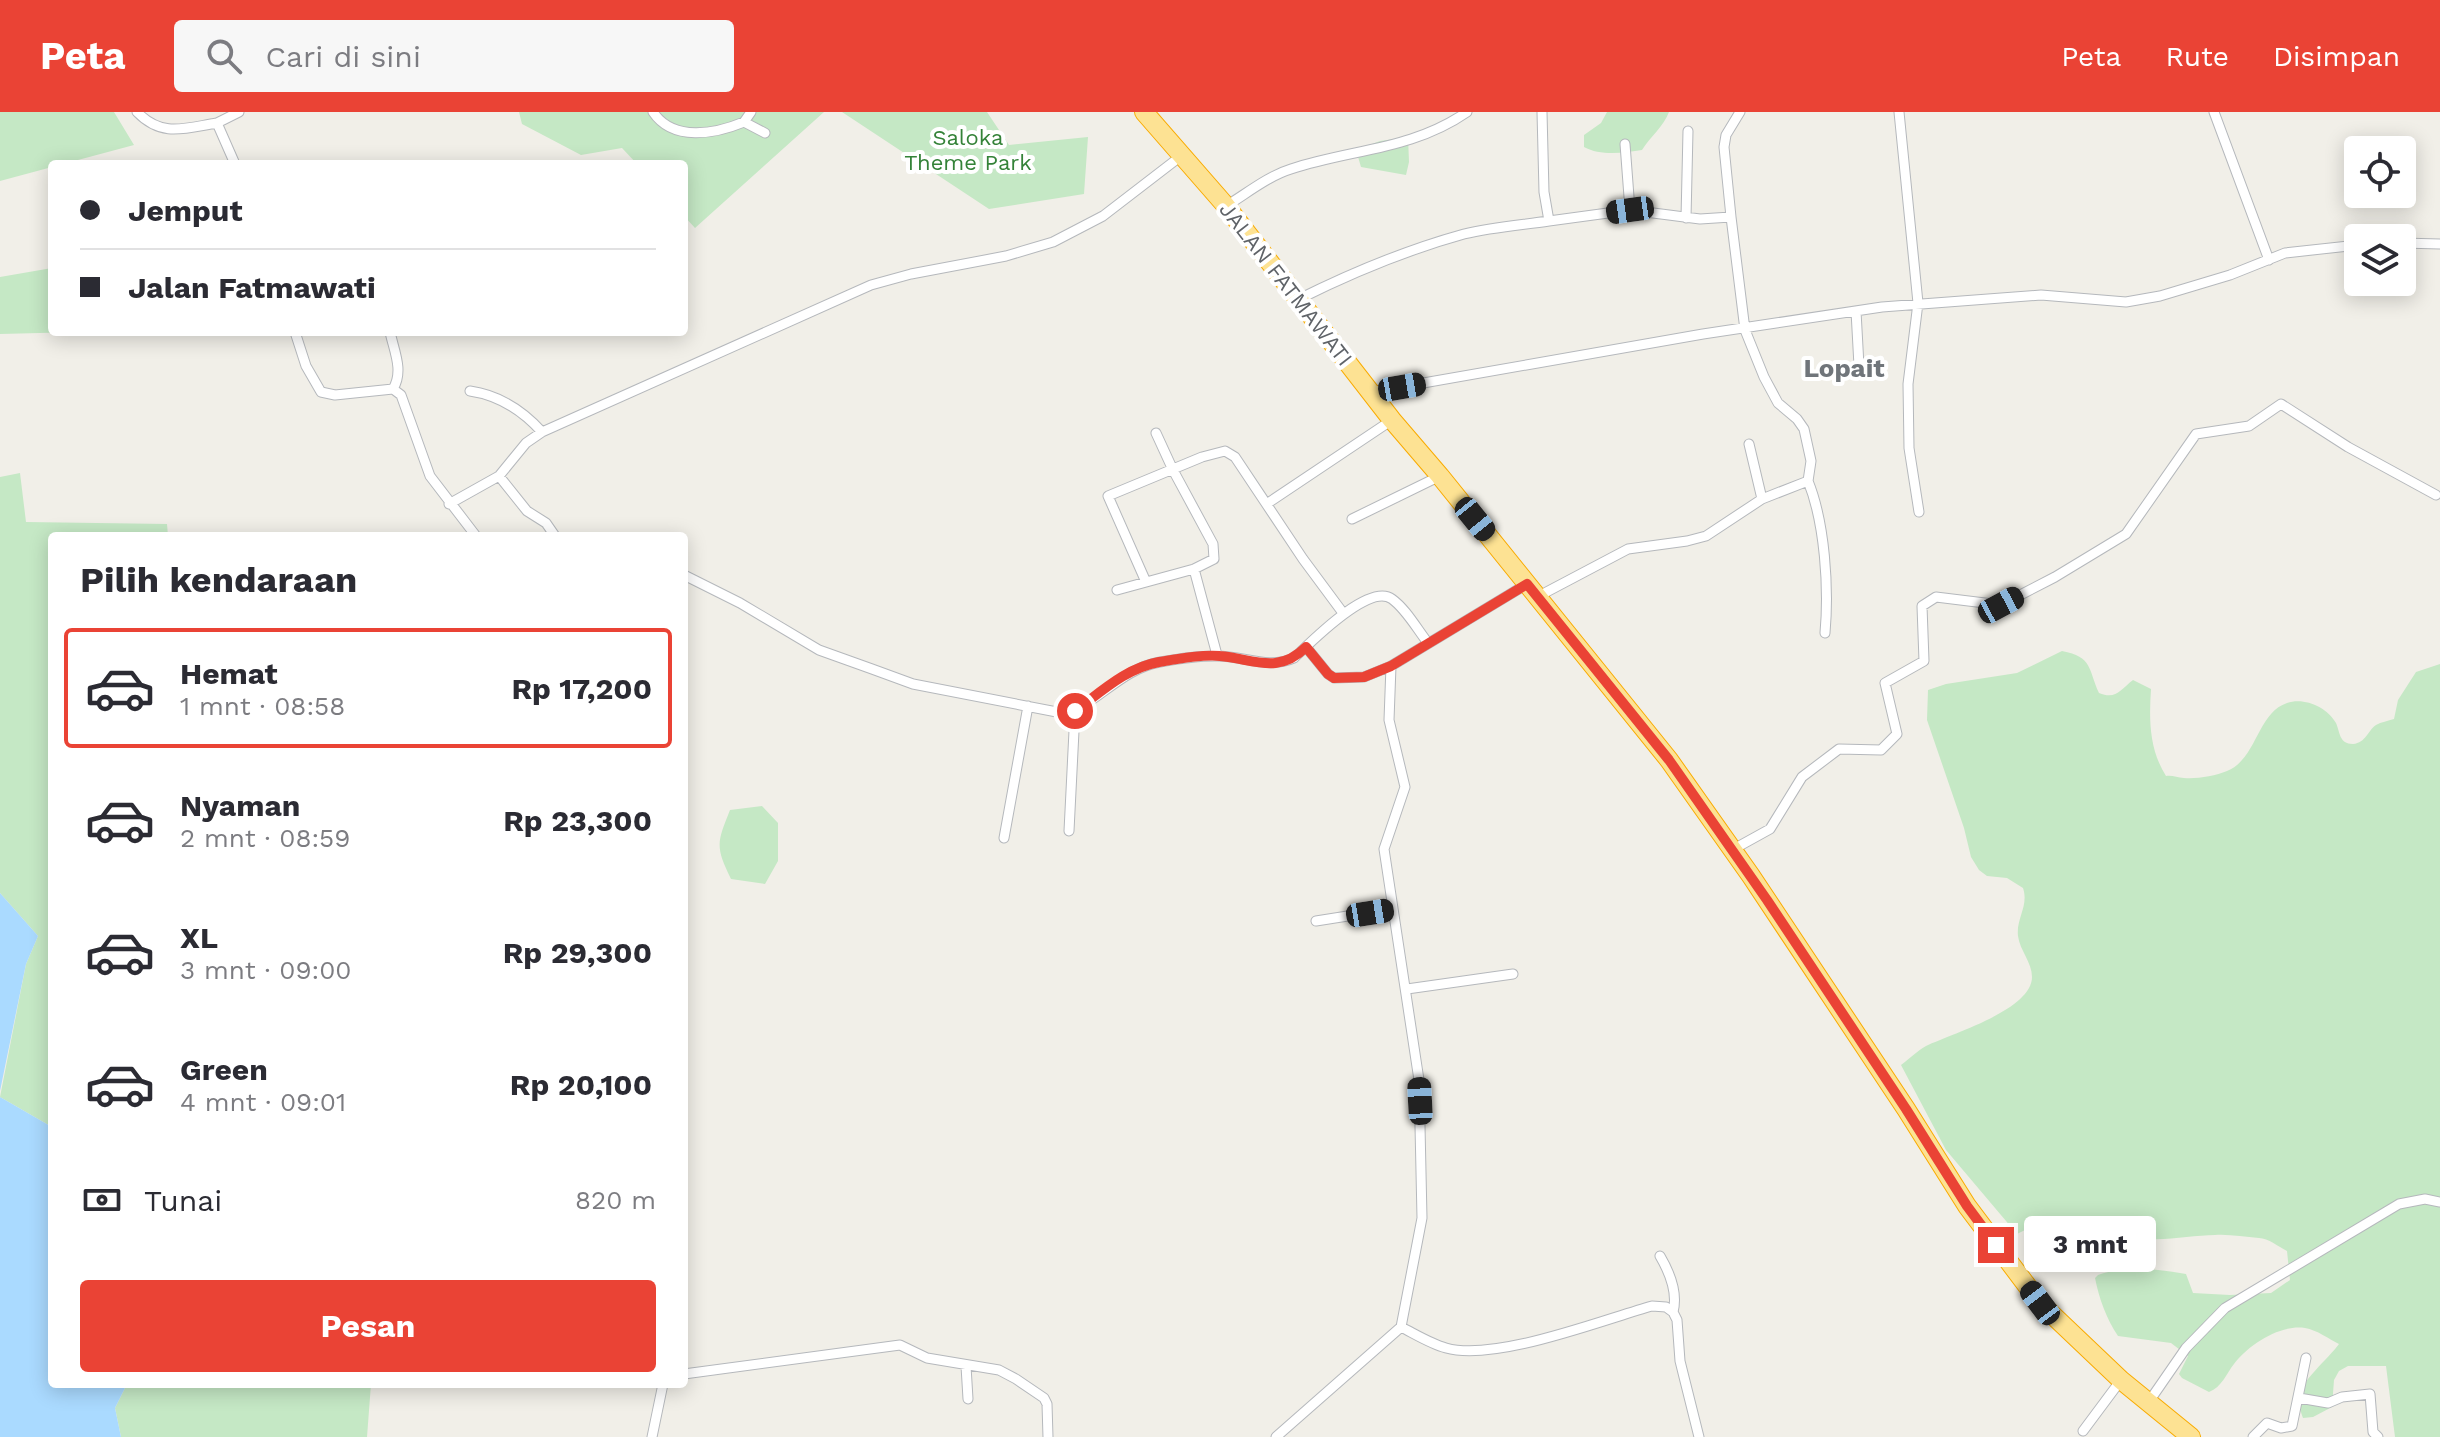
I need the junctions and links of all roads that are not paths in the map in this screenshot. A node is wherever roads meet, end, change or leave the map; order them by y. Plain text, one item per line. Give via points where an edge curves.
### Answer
1 (137, 112) edge
2 (239, 112) edge
3 (653, 112) edge
4 (751, 112) edge
5 (1144, 112) edge
6 (1467, 112) edge
7 (1542, 112) edge
8 (1740, 112) edge
9 (1899, 112) edge
10 (2214, 112) edge
11 (744, 122) junction
12 (217, 123) junction
13 (1688, 131) dead end
14 (765, 133) dead end
15 (1625, 144) dead end
16 (1181, 156) junction
17 (233, 160) edge
18 (1226, 206) junction
19 (1630, 210) junction
20 (1731, 217) junction
21 (1686, 218) junction
22 (1549, 221) junction
23 (2416, 243) edge
24 (2440, 244) edge
25 (2344, 247) edge
26 (2269, 260) junction
27 (1297, 300) junction
28 (1918, 303) junction
29 (1856, 311) junction
30 (1745, 330) junction
31 (296, 336) edge
32 (391, 336) edge
33 (1859, 366) dead end
34 (393, 389) junction
35 (470, 391) dead end
36 (1372, 392) junction
37 (1392, 420) junction
38 (542, 432) junction
39 (1156, 433) dead end
40 (1749, 444) dead end
41 (1173, 470) junction
42 (499, 476) junction
43 (1440, 476) junction
44 (1808, 481) junction
45 (2436, 495) dead end
46 (1762, 499) junction
47 (1268, 503) junction
48 (449, 504) junction
49 (1919, 512) dead end
50 (1352, 519) dead end
51 (473, 532) edge
52 (552, 532) edge
53 (1194, 569) junction
54 (688, 577) edge
55 (1146, 582) junction
56 (1117, 590) dead end
57 (1532, 590) junction
58 (1343, 613) junction
59 (1825, 633) dead end
60 (1428, 643) junction
61 (1306, 647) junction
62 (1217, 655) junction
63 (1391, 666) junction
64 (1028, 706) junction
65 (1075, 711) junction
66 (1069, 831) dead end
67 (1004, 838) dead end
68 (1732, 850) junction
69 (1392, 909) junction
70 (1316, 921) dead end
71 (1513, 974) dead end
72 (1407, 989) junction
73 (2440, 1202) edge
74 (1660, 1256) dead end
75 (1673, 1312) junction
76 (1401, 1327) junction
77 (2306, 1358) dead end
78 (966, 1366) junction
79 (688, 1373) edge
80 (2121, 1380) junction
81 (662, 1388) edge
82 (2299, 1398) junction
83 (968, 1399) dead end
84 (2148, 1403) junction
85 (2083, 1431) dead end
86 (2183, 1435) edge
87 (652, 1437) edge
88 (1048, 1437) edge
89 (1276, 1437) edge
90 (1699, 1437) edge
91 (2253, 1437) edge
92 (2378, 1437) edge

1 - 12 street via 162,129
2 - 12 street
3 - 11 street via 678,132 727,129
4 - 11 street
5 - 16 highway, JALAN FATMAWATI
6 - 18 street via 1408,142 1287,170
7 - 22 street
8 - 20 street via 1724,147
9 - 28 street
10 - 26 street
11 - 14 street
12 - 17 street
13 - 21 street
15 - 19 street
16 - 18 highway, JALAN FATMAWATI
16 - 38 street via 1103,216 1053,242 871,285
18 - 27 highway, JALAN FATMAWATI
19 - 21 street
19 - 22 street
20 - 21 street
20 - 30 street
22 - 27 street via 1464,234 1353,273
23 - 24 street
25 - 26 street via 2285,253
26 - 28 street via 2126,302 2041,295
27 - 36 highway, JALAN FATMAWATI
28 - 29 street
28 - 49 street via 1908,393 1909,448
29 - 30 street
29 - 33 street
30 - 36 street
30 - 44 street via 1778,403 1804,429 1811,461
31 - 34 street via 321,392
32 - 34 street via 398,369
34 - 48 street via 406,403 430,476
35 - 38 street via 495,396
36 - 37 highway, JALAN FATMAWATI
37 - 43 highway, JALAN FATMAWATI
37 - 47 street
38 - 42 street
39 - 41 street
40 - 46 street
41 - 47 street via 1225,451
41 - 53 street via 1214,548 1214,559
41 - 55 street via 1108,497
42 - 48 street
42 - 52 street
43 - 50 street
43 - 57 highway, JALAN FATMAWATI
44 - 46 street
44 - 59 street via 1819,509 1828,601
45 - 68 street via 2281,404 2249,426 2196,434 2126,534 2001,605 1936,597 1922,606 1924,661 1885,683 1897,734 1881,750 1839,749 1802,777 1770,829
46 - 57 street via 1706,536 1628,549
47 - 58 street
48 - 51 street
53 - 55 street
53 - 62 street
54 - 64 street via 819,650 913,684
55 - 56 street
57 - 60 street
57 - 68 highway, JALAN FATMAWATI via 1669,760
58 - 60 street via 1377,595 1386,596
58 - 61 street
60 - 63 street
61 - 62 street via 1275,664
61 - 63 street via 1334,678 1364,677
62 - 65 street via 1136,670
63 - 69 street via 1389,720 1405,787 1384,849
64 - 65 street
64 - 67 street
65 - 66 street
68 - 80 highway, JALAN FATMAWATI via 1967,1206 2040,1303
69 - 70 street
69 - 72 street
71 - 72 street
72 - 76 street via 1419,1080 1422,1218
73 - 84 street via 2399,1204 2225,1308 2186,1348
74 - 75 street via 1670,1274
75 - 76 street via 1652,1306 1560,1335 1468,1352 1445,1348
75 - 90 street
76 - 89 street
77 - 82 street
78 - 79 street via 927,1358 900,1345
78 - 83 street
78 - 88 street via 999,1370 1038,1392 1047,1404
80 - 84 highway, JALAN FATMAWATI
80 - 85 street
81 - 87 street
82 - 91 street via 2292,1426 2267,1423
82 - 92 street via 2328,1403 2370,1394 2373,1432
84 - 86 highway, JALAN FATMAWATI

